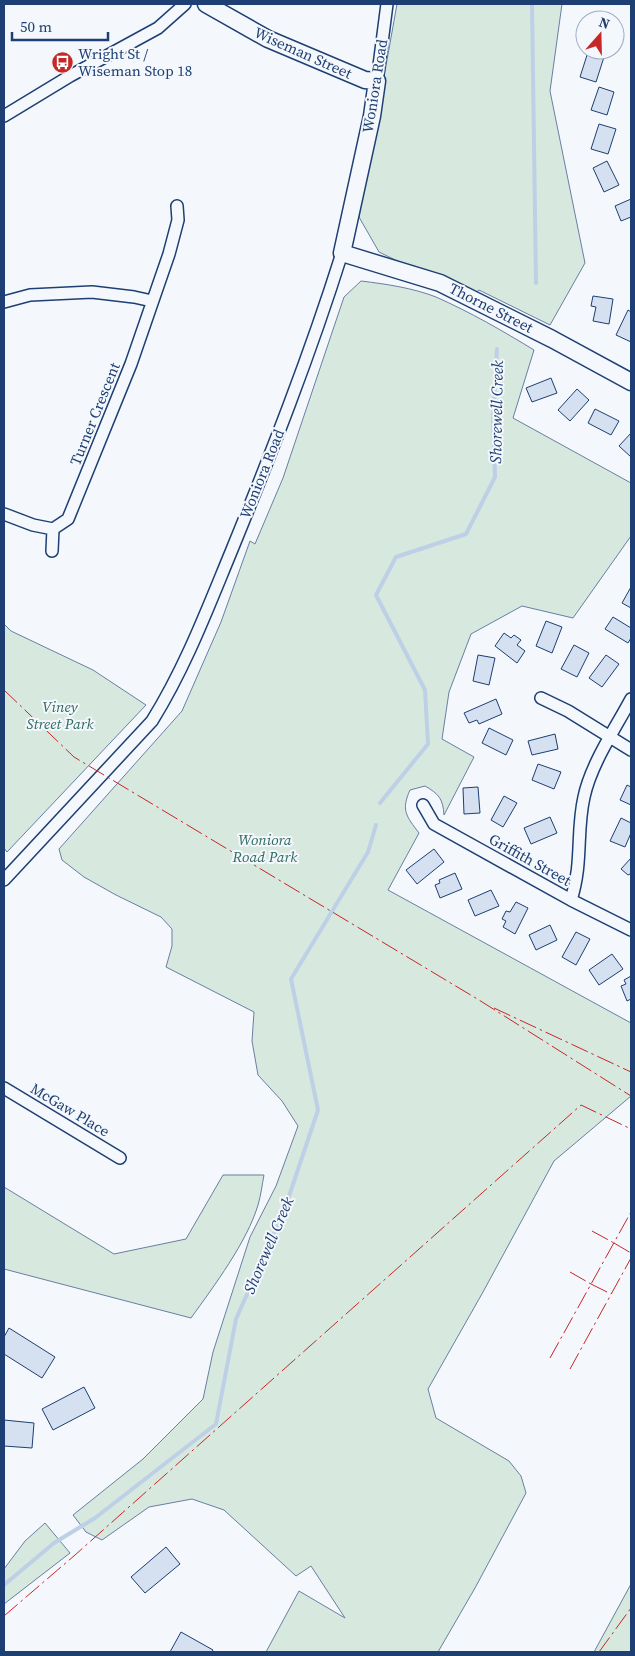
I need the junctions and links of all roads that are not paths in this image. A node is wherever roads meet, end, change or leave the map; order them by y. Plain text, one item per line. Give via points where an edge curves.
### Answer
1 (185, 4) edge
2 (206, 4) edge
3 (387, 4) edge
4 (377, 81) junction
5 (5, 112) edge
6 (177, 206) dead end
7 (342, 253) junction
8 (152, 301) junction
9 (4, 302) edge
10 (631, 382) edge
11 (4, 514) edge
12 (53, 529) junction
13 (52, 551) dead end
14 (541, 698) dead end
15 (631, 700) edge
16 (611, 736) junction
17 (631, 750) edge
18 (423, 805) dead end
19 (4, 880) edge
20 (571, 900) junction
21 (631, 930) edge
22 (4, 1088) edge
23 (120, 1158) dead end

1 - 5 street via 158,28
2 - 4 street, Wiseman Street via 268,39 365,80
3 - 4 street, Woniora Road
4 - 7 street, Woniora Road
6 - 8 street, Turner Crescent via 178,220
7 - 10 street, Thorne Street via 440,282
7 - 19 street, Woniora Road via 267,464 187,657 165,700 152,721
8 - 9 street via 92,292 30,295
8 - 12 street, Turner Crescent via 131,364 68,519
11 - 12 street
12 - 13 street
14 - 16 street
15 - 16 street
16 - 17 street
16 - 20 street via 584,796 577,882
18 - 20 street, Griffith Street via 434,824
20 - 21 street, Griffith Street
22 - 23 street, McGaw Place

